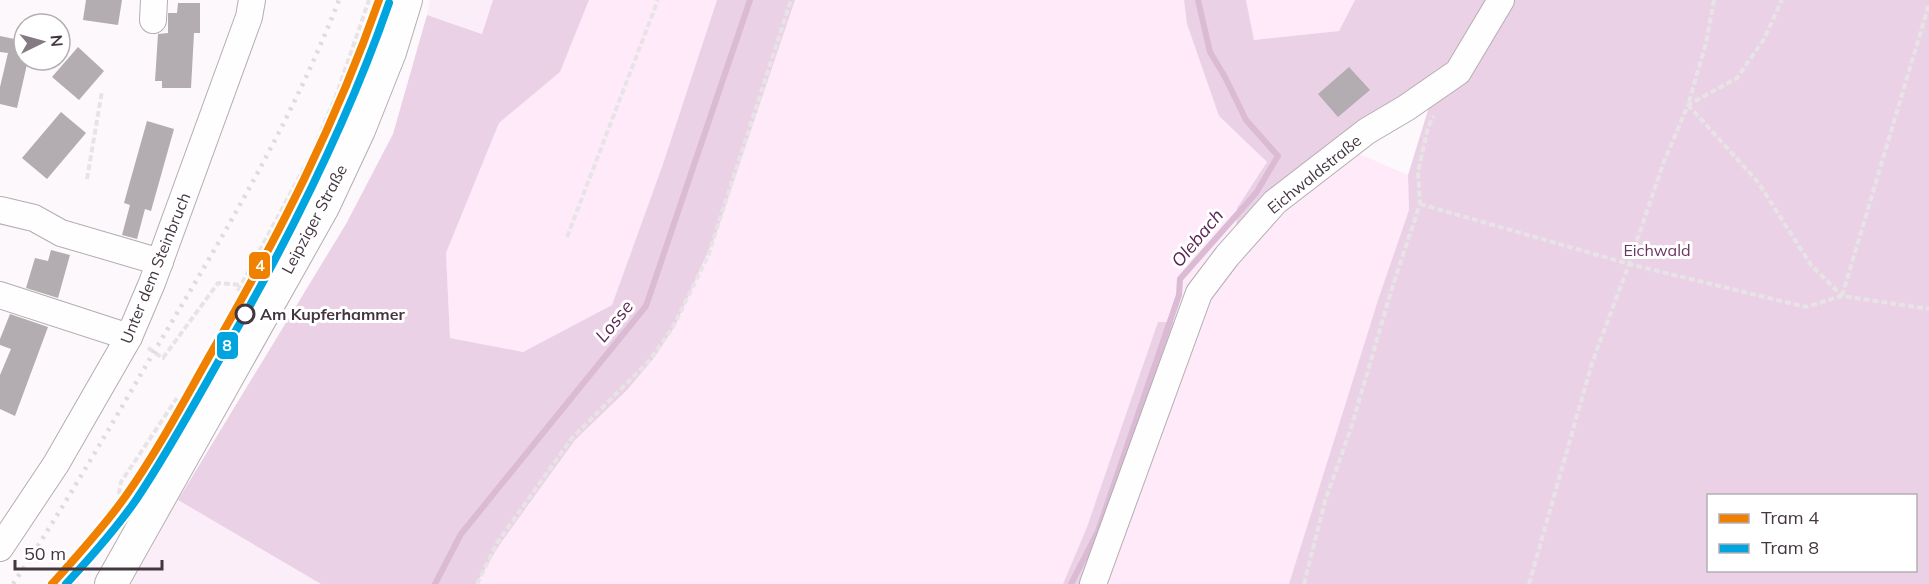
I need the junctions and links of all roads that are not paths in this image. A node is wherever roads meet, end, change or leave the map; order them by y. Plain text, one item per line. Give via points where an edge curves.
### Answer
1 (252, 0) edge
2 (406, 0) edge
3 (1501, 0) edge
4 (0, 210) edge
5 (160, 262) junction
6 (0, 295) edge
7 (129, 337) junction
8 (0, 548) edge
9 (111, 584) edge
10 (1093, 584) edge

1 - 5 street, Unter dem Steinbruch
2 - 9 main road, Leipziger Straße via 390,52 323,207
3 - 10 street, Eichwaldstraße via 1458,72 1367,131 1275,202 1199,293
4 - 5 street via 34,218 60,233
5 - 7 street, Unter dem Steinbruch
6 - 7 street
7 - 8 street, Unter dem Steinbruch via 56,464

